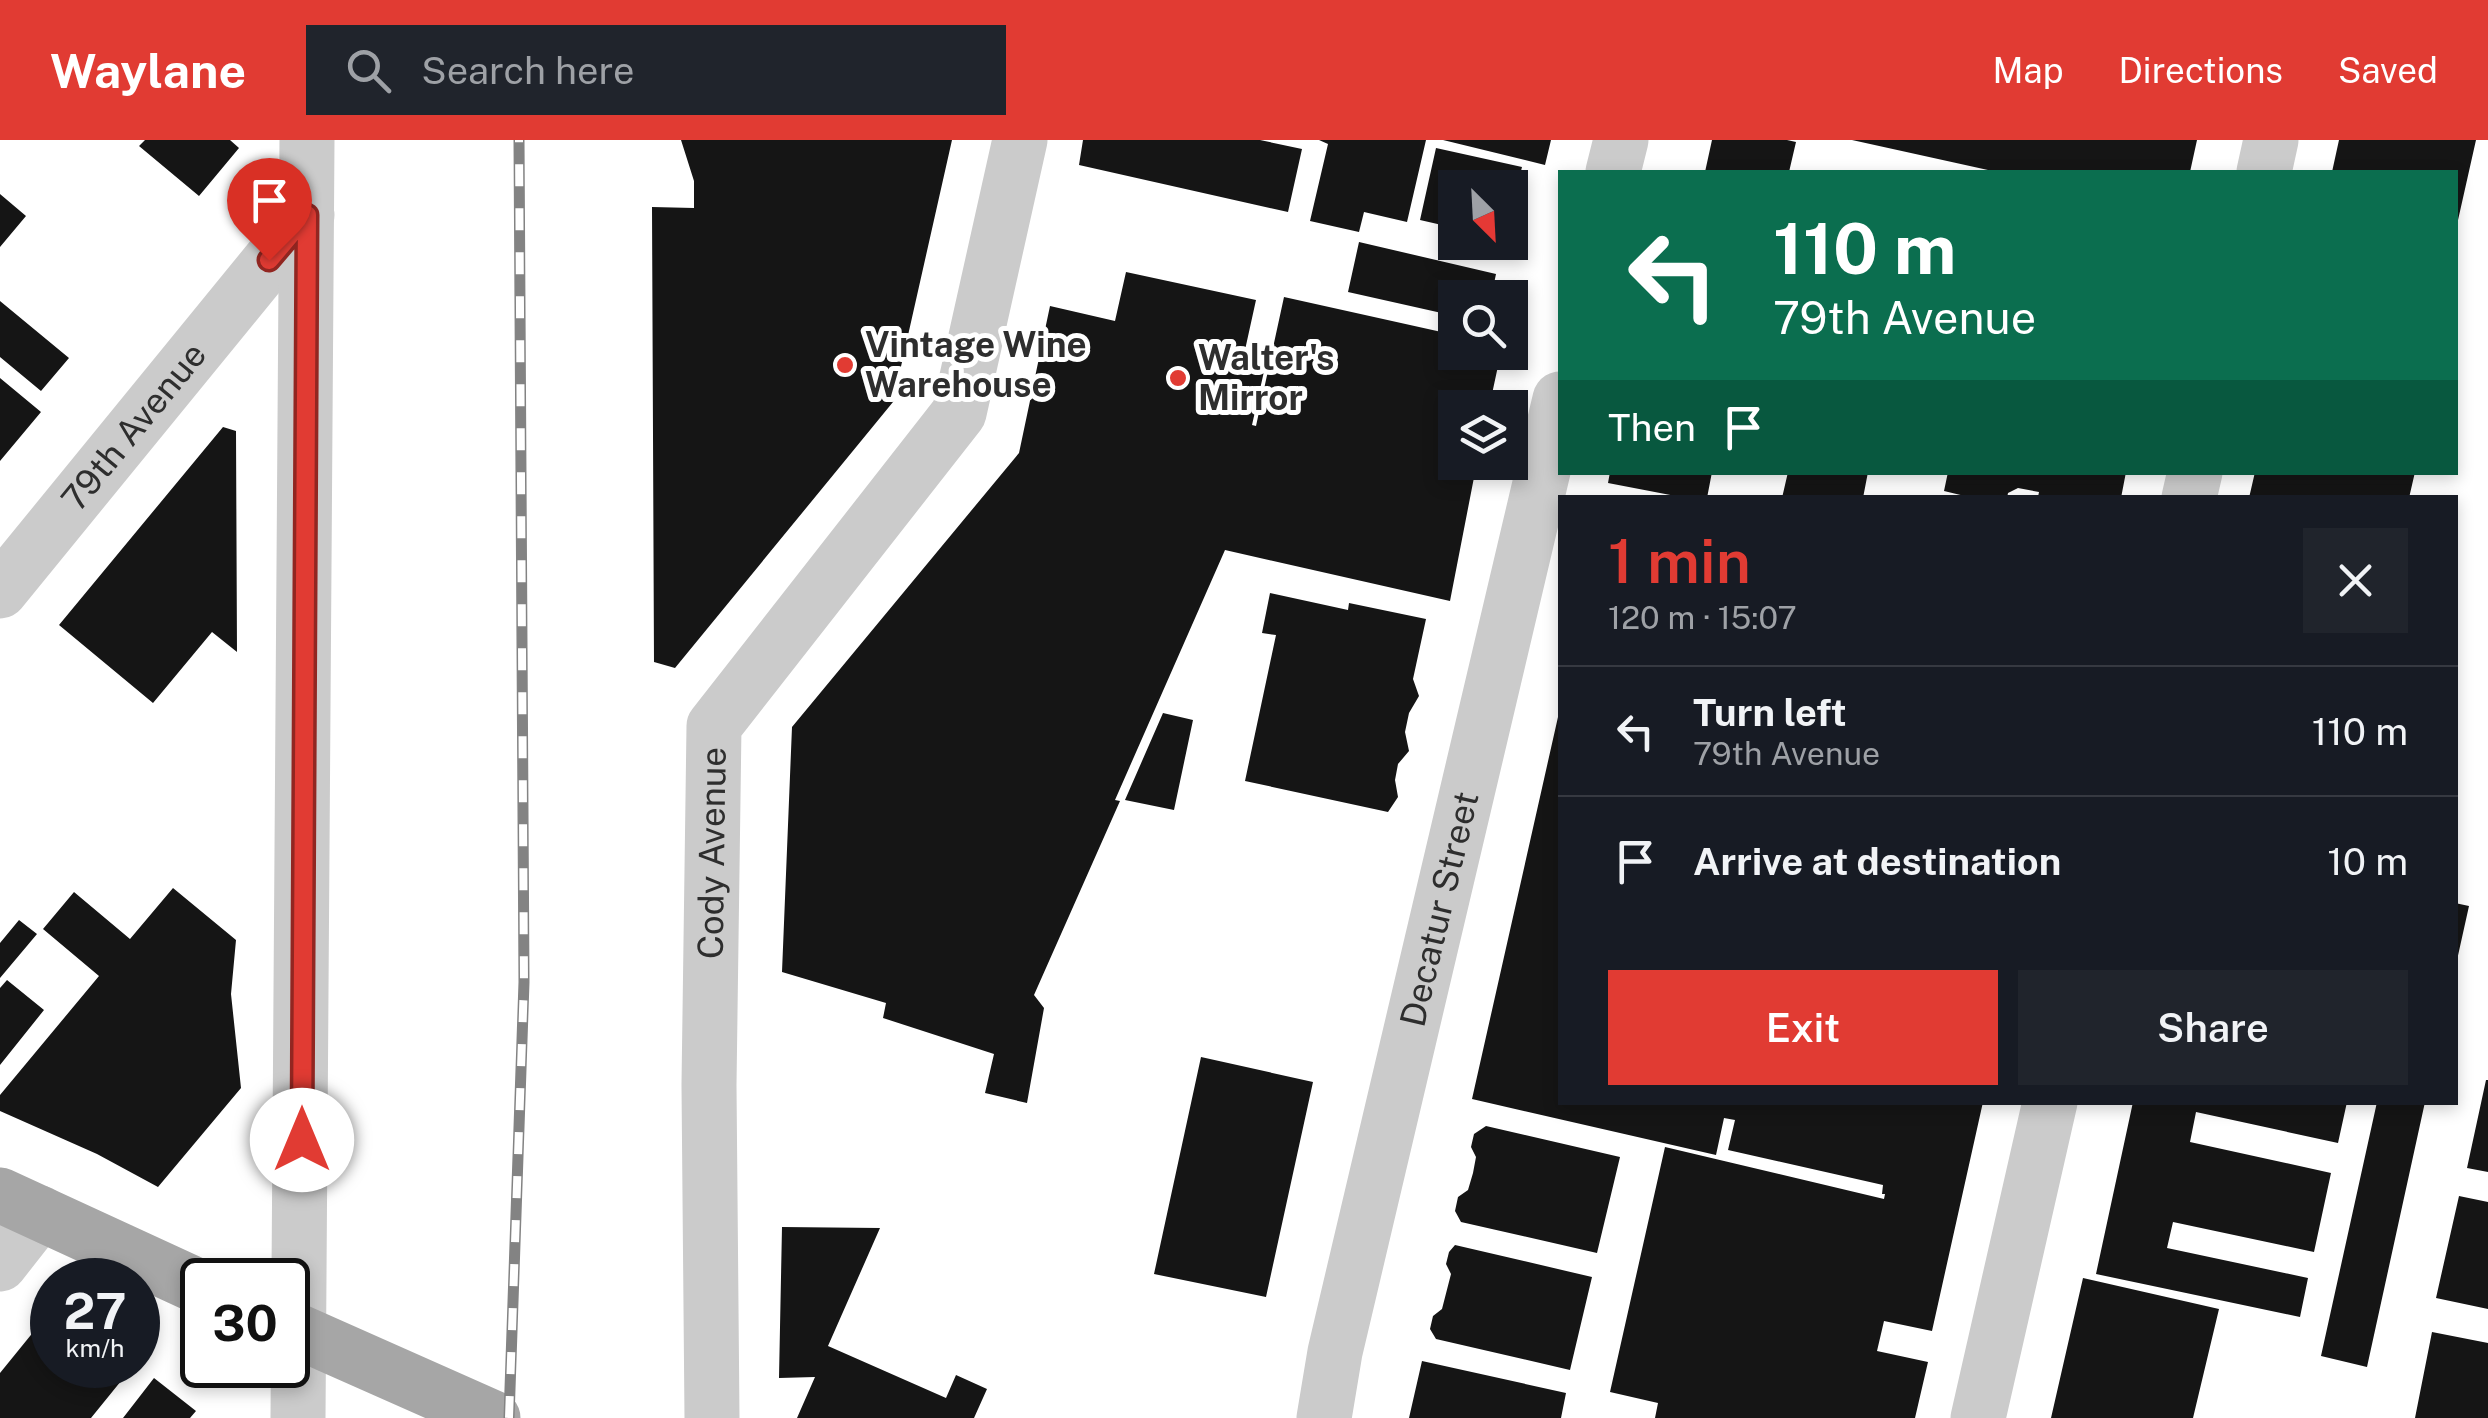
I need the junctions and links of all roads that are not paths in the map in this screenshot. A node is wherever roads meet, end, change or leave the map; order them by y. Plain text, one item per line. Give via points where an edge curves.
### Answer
1 (306, 140) edge
2 (1020, 140) edge
3 (1621, 140) edge
4 (2271, 140) edge
5 (1614, 170) edge
6 (2264, 170) edge
7 (307, 215) junction
8 (1558, 407) edge
9 (0, 591) edge
10 (2049, 1105) edge
11 (20, 1204) edge
12 (295, 1258) edge
13 (0, 1264) edge
14 (180, 1278) edge
15 (310, 1337) edge
16 (297, 1388) edge
17 (298, 1418) edge
18 (492, 1418) edge
19 (712, 1418) edge
20 (1324, 1418) edge
21 (1978, 1418) edge

1 - 7 street
2 - 19 street, Cody Avenue via 959,412 714,726
3 - 5 street
4 - 6 street
7 - 9 street, 79th Avenue
7 - 12 street
8 - 20 street, Decatur Street
10 - 21 street
11 - 13 street
11 - 14 main road
15 - 18 main road
16 - 17 street

